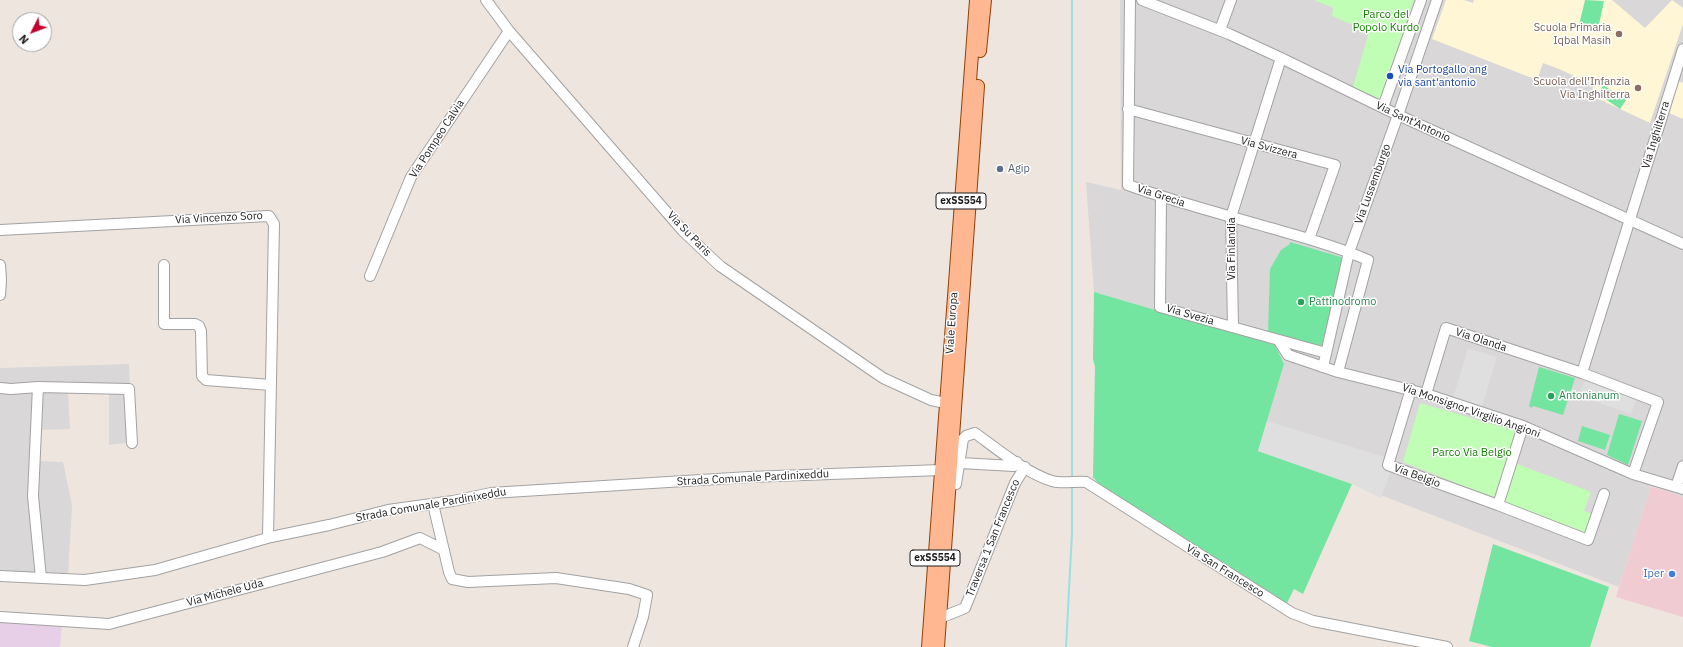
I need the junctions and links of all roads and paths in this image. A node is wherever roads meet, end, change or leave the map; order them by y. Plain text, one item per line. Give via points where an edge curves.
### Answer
1 (486, 0) edge
2 (976, 0) edge
3 (985, 0) edge
4 (1130, 0) edge
5 (1142, 0) edge
6 (1231, 0) edge
7 (1421, 0) edge
8 (1437, 0) edge
9 (1220, 30) junction
10 (509, 31) junction
11 (1683, 49) edge
12 (1281, 58) junction
13 (1383, 108) junction
14 (1128, 109) junction
15 (1398, 115) junction
16 (1254, 144) junction
17 (1161, 197) junction
18 (1231, 217) junction
19 (1630, 221) junction
20 (0, 230) edge
21 (1309, 239) junction
22 (1683, 244) edge
23 (1349, 252) junction
24 (164, 265) dead end
25 (0, 266) edge
26 (370, 276) dead end
27 (0, 295) edge
28 (1233, 327) junction
29 (1279, 341) junction
30 (1326, 353) junction
31 (1323, 368) junction
32 (1338, 372) junction
33 (1582, 373) junction
34 (271, 385) junction
35 (38, 386) junction
36 (0, 388) edge
37 (1411, 389) junction
38 (1426, 394) junction
39 (946, 403) junction
40 (1523, 426) junction
41 (132, 443) dead end
42 (960, 463) junction
43 (1021, 465) junction
44 (1683, 466) edge
45 (941, 470) junction
46 (1633, 474) junction
47 (950, 485) junction
48 (1680, 488) edge
49 (1604, 494) dead end
50 (433, 504) junction
51 (1498, 505) junction
52 (268, 537) junction
53 (444, 550) junction
54 (0, 576) edge
55 (41, 578) junction
56 (0, 616) edge
57 (940, 618) junction
58 (633, 647) edge
59 (928, 647) edge
60 (938, 647) edge
61 (1447, 647) edge

1 - 10 street, Via Su Paris
2 - 39 main road, Viale Europa / exSS554
3 - 47 main road, Viale Europa / exSS554
4 - 14 street, Via Grecia
5 - 9 street, Via Sant'Antonio
6 - 9 street
7 - 13 street
8 - 15 street, Via Lussemburgo
9 - 12 street, Via Sant'Antonio
10 - 26 street, Via Pompeo Calvia via 411,177
10 - 39 street, Via Su Paris via 683,231 720,266 883,378 931,400
11 - 19 street, Via Inghilterra
12 - 13 street, Via Sant'Antonio
12 - 16 street, Via Finlandia
13 - 15 street, Via Sant'Antonio
14 - 16 street, Via Svizzera
14 - 17 street, Via Grecia via 1128,185
15 - 19 street, Via Sant'Antonio
15 - 23 street, Via Lussemburgo
16 - 18 street, Via Finlandia
16 - 21 street, Via Svizzera via 1335,165
17 - 18 street, Via Grecia
17 - 28 street, Via Svezia via 1160,307
18 - 21 street, Via Grecia
18 - 28 street, Via Finlandia
19 - 22 street, Via Sant'Antonio
19 - 33 street
20 - 34 street, Via Vincenzo Soro via 269,216 274,224
21 - 23 street, Via Grecia
23 - 30 street, Via Lussemburgo
23 - 32 street via 1368,260
24 - 34 street via 164,324 199,326 202,376 206,380
25 - 27 street
28 - 29 street, Via Svezia
29 - 30 street, Via Svezia
29 - 31 street via 1288,355
30 - 31 street, Via Lussemburgo
31 - 32 street, Via Monsignor Virgilio Angioni
32 - 37 street, Via Monsignor Virgilio Angioni
33 - 38 street, Via Olanda via 1446,328
33 - 46 street, Via Olanda via 1658,402
34 - 52 street, Via Vincenzo Soro
35 - 36 street
35 - 41 street via 129,389
35 - 55 street via 33,496
37 - 38 street, Via Monsignor Virgilio Angioni
37 - 51 street, Via Belgio via 1388,465
38 - 40 street, Via Monsignor Virgilio Angioni
39 - 45 main road, Viale Europa / exSS554
40 - 46 street, Via Monsignor Virgilio Angioni
40 - 51 street
42 - 43 street
42 - 43 street, Via San Francesco via 963,439 975,433
42 - 47 street, Via San Francesco via 956,484
43 - 57 street, Traversa 1 San Francesco via 965,608
43 - 61 street, Via San Francesco via 1053,481 1086,482 1292,613 1313,621
44 - 48 street
45 - 50 street, Strada Comunale Pardinixeddu via 745,478 491,493
45 - 59 main road, Viale Europa / exSS554
46 - 48 street, Via Monsignor Virgilio Angioni
47 - 57 main road, Viale Europa / exSS554
49 - 51 street, Via Belgio via 1588,540
50 - 52 street, Strada Comunale Pardinixeddu via 388,510
50 - 53 street
52 - 55 street, Strada Comunale Pardinixeddu via 155,570 84,580
53 - 56 street, Via Michele Uda via 420,538 382,552 109,624
53 - 58 street via 449,572 452,578 457,580 468,582 556,578 647,595
54 - 55 street, Strada Comunale Pardinixeddu
57 - 60 main road, Viale Europa / exSS554

